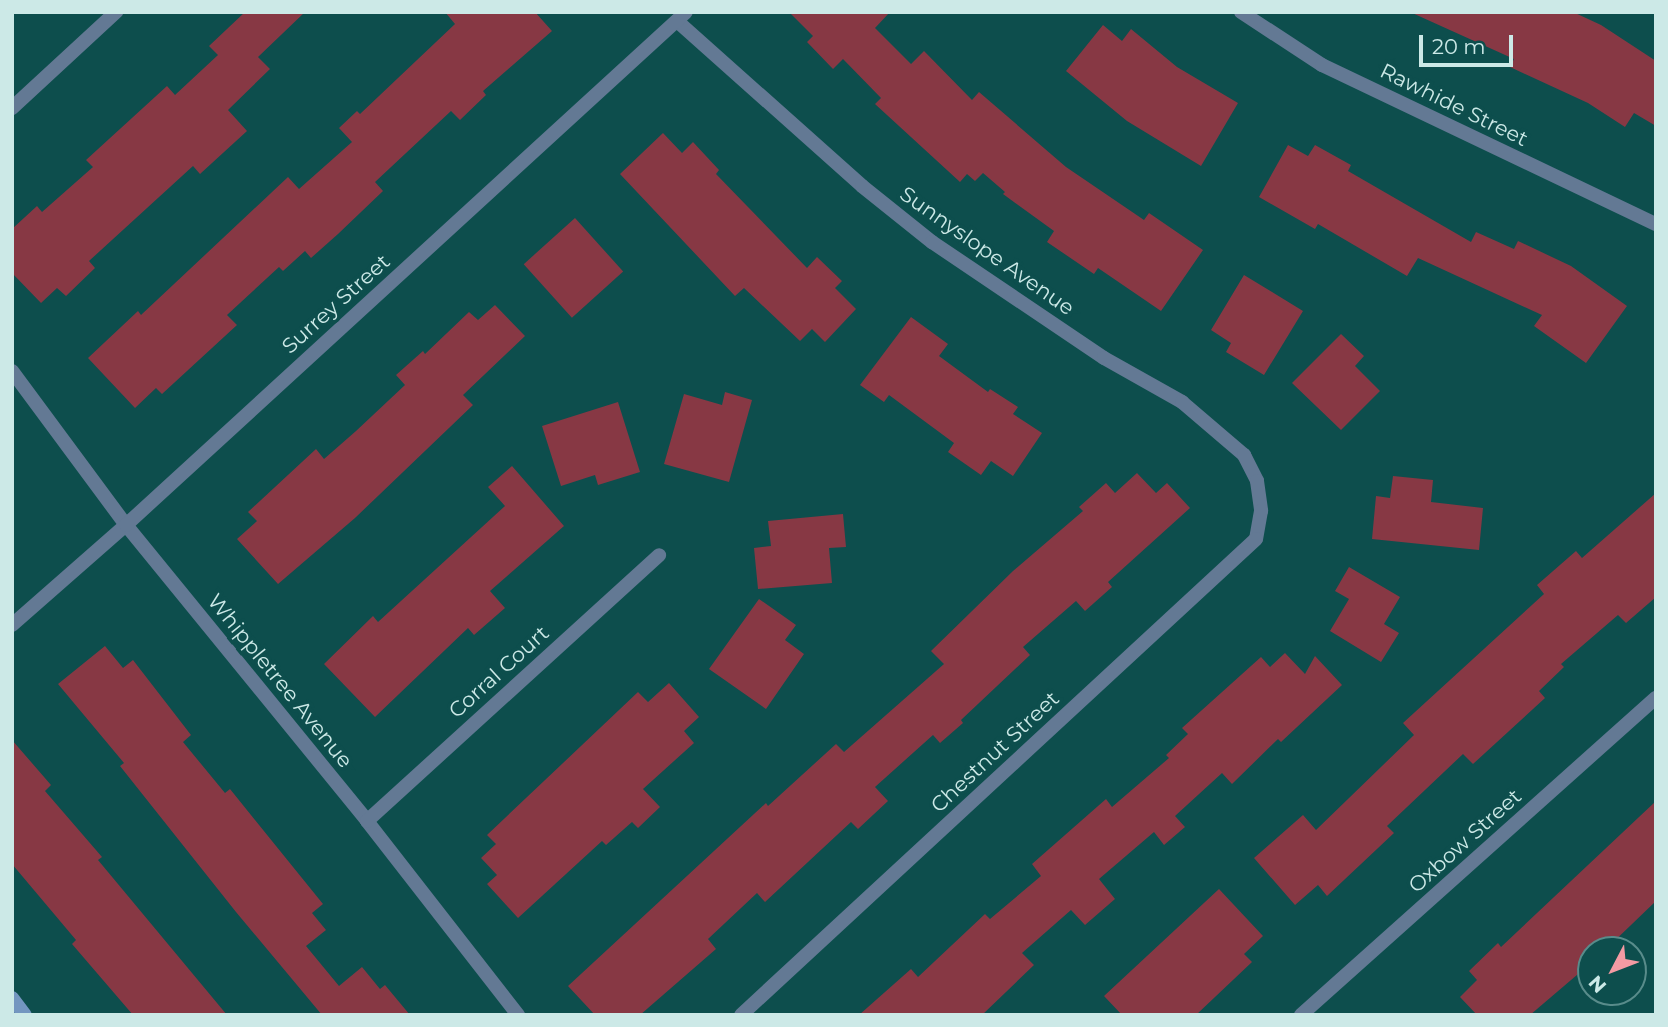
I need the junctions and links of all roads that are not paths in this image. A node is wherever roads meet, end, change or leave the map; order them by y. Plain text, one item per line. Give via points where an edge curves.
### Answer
1 (116, 12) edge
2 (1241, 12) edge
3 (682, 17) edge
4 (12, 108) edge
5 (1656, 224) edge
6 (12, 371) edge
7 (1261, 510) joint
8 (126, 525) junction
9 (659, 555) dead end
10 (12, 625) edge
11 (1656, 698) edge
12 (367, 821) junction
13 (12, 998) edge
14 (25, 1015) edge
15 (518, 1015) edge
16 (741, 1015) edge
17 (1301, 1015) edge

1 - 4 street
2 - 5 street, Rawhide Street via 1322,65
3 - 7 street, Sunnyslope Avenue via 862,186 932,242 1104,358 1182,402 1244,455 1257,481
3 - 8 street, Surrey Street
6 - 8 street, Whippletree Avenue
7 - 16 street, Chestnut Street via 1256,539
8 - 10 street, Surrey Street
8 - 12 street, Whippletree Avenue
9 - 12 street, Corral Court
11 - 17 street, Oxbow Street
12 - 15 street, Whippletree Avenue
13 - 14 main road

